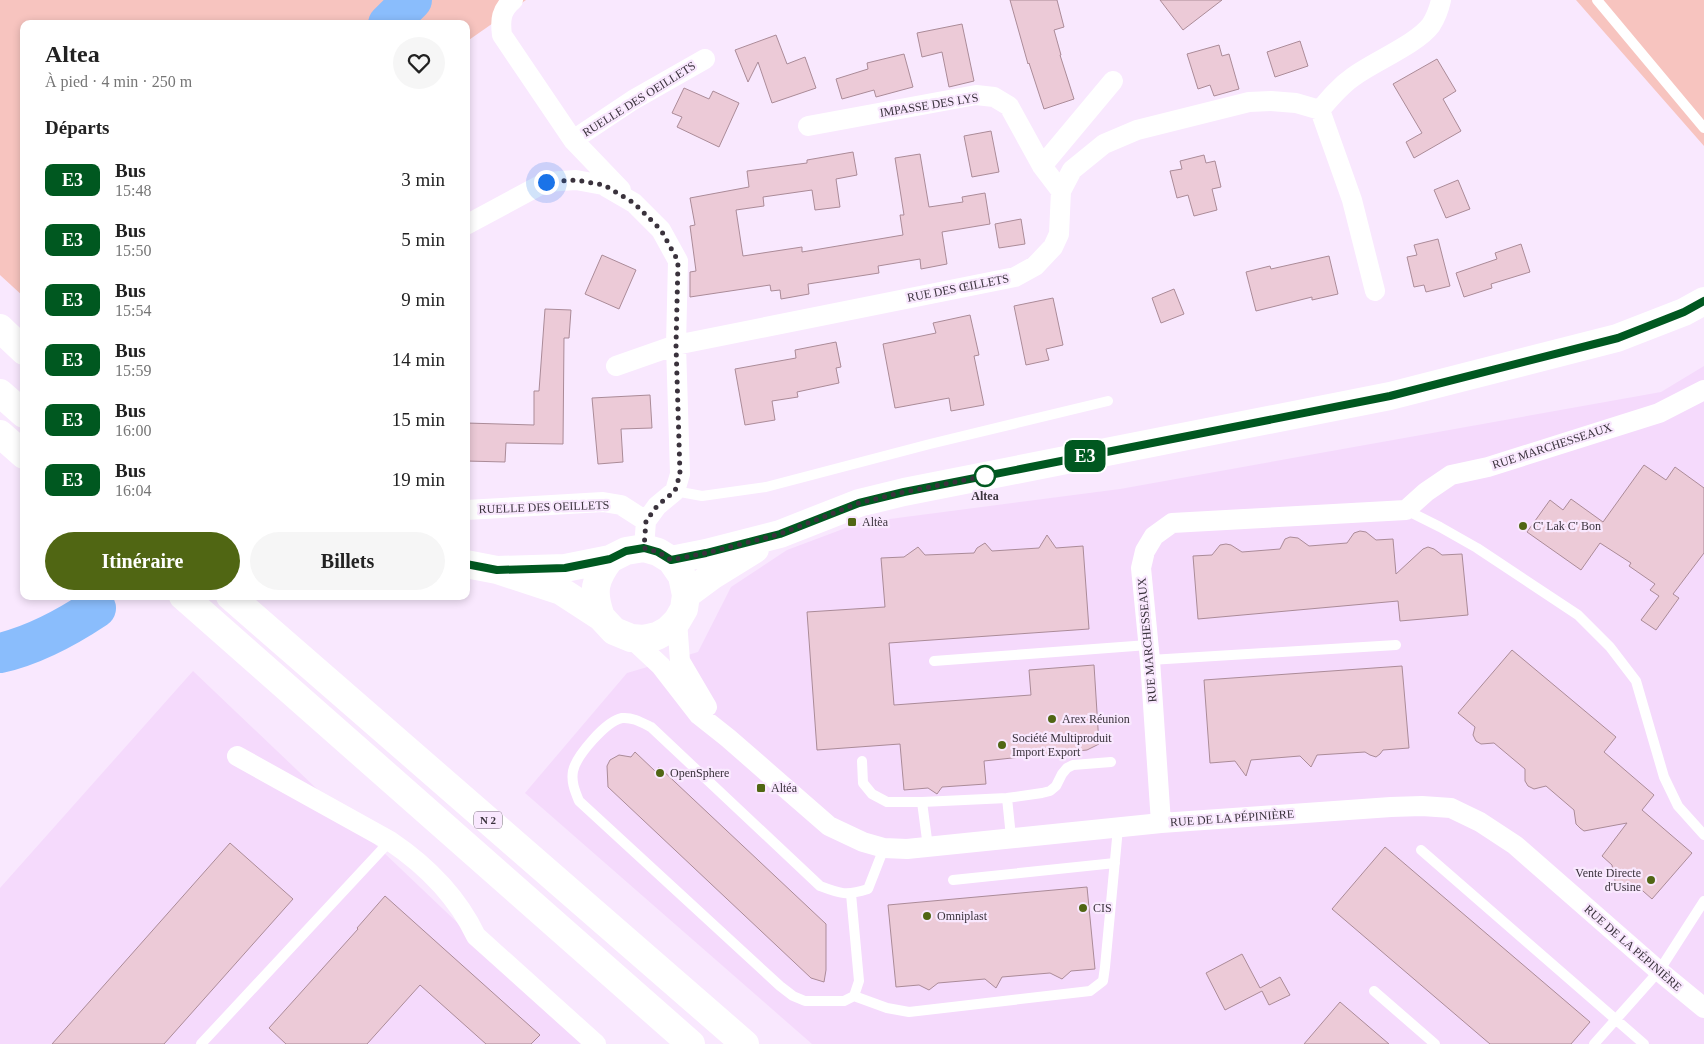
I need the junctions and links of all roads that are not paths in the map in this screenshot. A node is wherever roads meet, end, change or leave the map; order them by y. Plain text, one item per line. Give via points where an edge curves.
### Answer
1 (513, 0) edge
2 (1442, 0) edge
3 (1597, 0) edge
4 (705, 59) dead end
5 (1113, 81) dead end
6 (1320, 110) junction
7 (808, 126) dead end
8 (1704, 128) edge
9 (573, 140) junction
10 (1042, 166) junction
11 (1061, 190) junction
12 (634, 203) junction
13 (470, 223) edge
14 (1375, 290) dead end
15 (1704, 301) edge
16 (0, 328) edge
17 (676, 345) junction
18 (20, 347) edge
19 (616, 366) dead end
20 (1704, 390) edge
21 (0, 393) edge
22 (1108, 401) dead end
23 (20, 410) edge
24 (0, 434) edge
25 (20, 452) edge
26 (675, 491) junction
27 (470, 510) edge
28 (1406, 510) junction
29 (646, 521) junction
30 (780, 534) junction
31 (644, 548) junction
32 (610, 559) junction
33 (671, 560) junction
34 (470, 565) edge
35 (497, 570) junction
36 (686, 595) junction
37 (188, 600) edge
38 (235, 600) edge
39 (602, 617) junction
40 (677, 621) junction
41 (631, 638) junction
42 (1396, 645) dead end
43 (1149, 652) junction
44 (934, 661) dead end
45 (728, 738) junction
46 (237, 756) dead end
47 (862, 761) dead end
48 (1111, 762) dead end
49 (1007, 798) junction
50 (922, 802) junction
51 (1160, 823) junction
52 (1118, 828) junction
53 (1704, 835) edge
54 (1011, 837) junction
55 (390, 841) junction
56 (928, 847) junction
57 (884, 848) junction
58 (1421, 850) dead end
59 (1115, 863) junction
60 (953, 880) dead end
61 (851, 894) junction
62 (1704, 902) edge
63 (1659, 972) junction
64 (1374, 991) dead end
65 (854, 996) junction
66 (1704, 1008) edge
67 (1616, 1019) junction
68 (201, 1044) edge
69 (596, 1044) edge
70 (691, 1044) edge
71 (745, 1044) edge
72 (1434, 1044) edge
73 (1594, 1044) edge
74 (1644, 1044) edge

1 - 9 street, RUELLE DES OEILLETS via 503,11 500,22 502,35
2 - 6 street via 1430,26 1418,37 1352,77
3 - 8 lane
4 - 9 street, RUELLE DES OEILLETS via 633,100
5 - 10 street
6 - 11 street, RUE DES ŒILLETS via 1296,103 1249,102 1136,130 1104,144 1072,170
6 - 14 street via 1352,200
7 - 10 street, IMPASSE DES LYS via 976,95 994,97 1009,106
9 - 12 street, RUELLE DES OEILLETS
10 - 11 street, IMPASSE DES LYS
11 - 17 street, RUE DES ŒILLETS via 1059,234 1053,247 1035,266 1015,277
12 - 13 street, RUELLE DES OEILLETS via 604,185 576,180 546,182
12 - 17 street, RUELLE DES OEILLETS via 661,230 678,261
15 - 30 main road via 1618,338 1409,391 904,492 859,503
16 - 18 main road
17 - 19 street, RUE DES ŒILLETS
17 - 26 street, RUELLE DES OEILLETS via 680,474
20 - 28 street, RUE MARCHESSEAUX via 1659,412 1488,467 1451,475
21 - 23 main road
22 - 26 lane via 766,486 702,496
24 - 25 main road
26 - 29 street via 657,506
27 - 29 street, RUELLE DES OEILLETS via 603,502 621,505
28 - 43 street, RUE MARCHESSEAUX via 1172,523 1154,536 1145,551 1141,568
28 - 53 lane, RUE MARCHESSEAUX via 1477,548 1578,615 1610,647 1636,681 1664,777 1678,806
29 - 31 street
30 - 33 main road
30 - 36 main road
31 - 32 main road via 626,551
31 - 33 main road
32 - 35 main road via 565,568
32 - 39 main road via 595,586 596,602
33 - 36 main road via 682,576
34 - 35 main road
35 - 39 main road via 560,591
36 - 40 main road via 684,609
37 - 70 main road, N 2
38 - 71 main road, N 2
39 - 41 main road via 614,631
40 - 41 main road via 657,636
40 - 45 street via 680,661
41 - 45 street via 661,666 699,715
42 - 43 lane
43 - 44 lane
43 - 51 street, RUE MARCHESSEAUX
45 - 57 street, RUE DE LA PÉPINIÈRE via 830,826
46 - 55 street
47 - 50 lane via 863,782 872,794 887,802
48 - 49 lane via 1073,765 1050,790
49 - 50 lane
49 - 54 lane
50 - 56 lane
51 - 52 street, RUE DE LA PÉPINIÈRE
51 - 63 street, RUE DE LA PÉPINIÈRE via 1391,807 1451,808 1515,845
52 - 54 street, RUE DE LA PÉPINIÈRE
52 - 59 lane
54 - 56 street, RUE DE LA PÉPINIÈRE
55 - 68 lane
55 - 69 street via 421,864 448,892 476,936
56 - 57 street, RUE DE LA PÉPINIÈRE
57 - 61 lane via 868,889
58 - 67 lane
59 - 60 lane
59 - 65 lane via 1104,974 1102,981 1090,991 909,1012
61 - 65 lane via 859,981
61 - 65 lane via 820,886 644,723 621,718 609,724 580,755 573,771 573,787 579,801 780,986 793,996 806,1000 844,1001
62 - 63 lane
63 - 66 street, RUE DE LA PÉPINIÈRE
63 - 67 lane
64 - 72 lane
67 - 73 lane
67 - 74 lane

